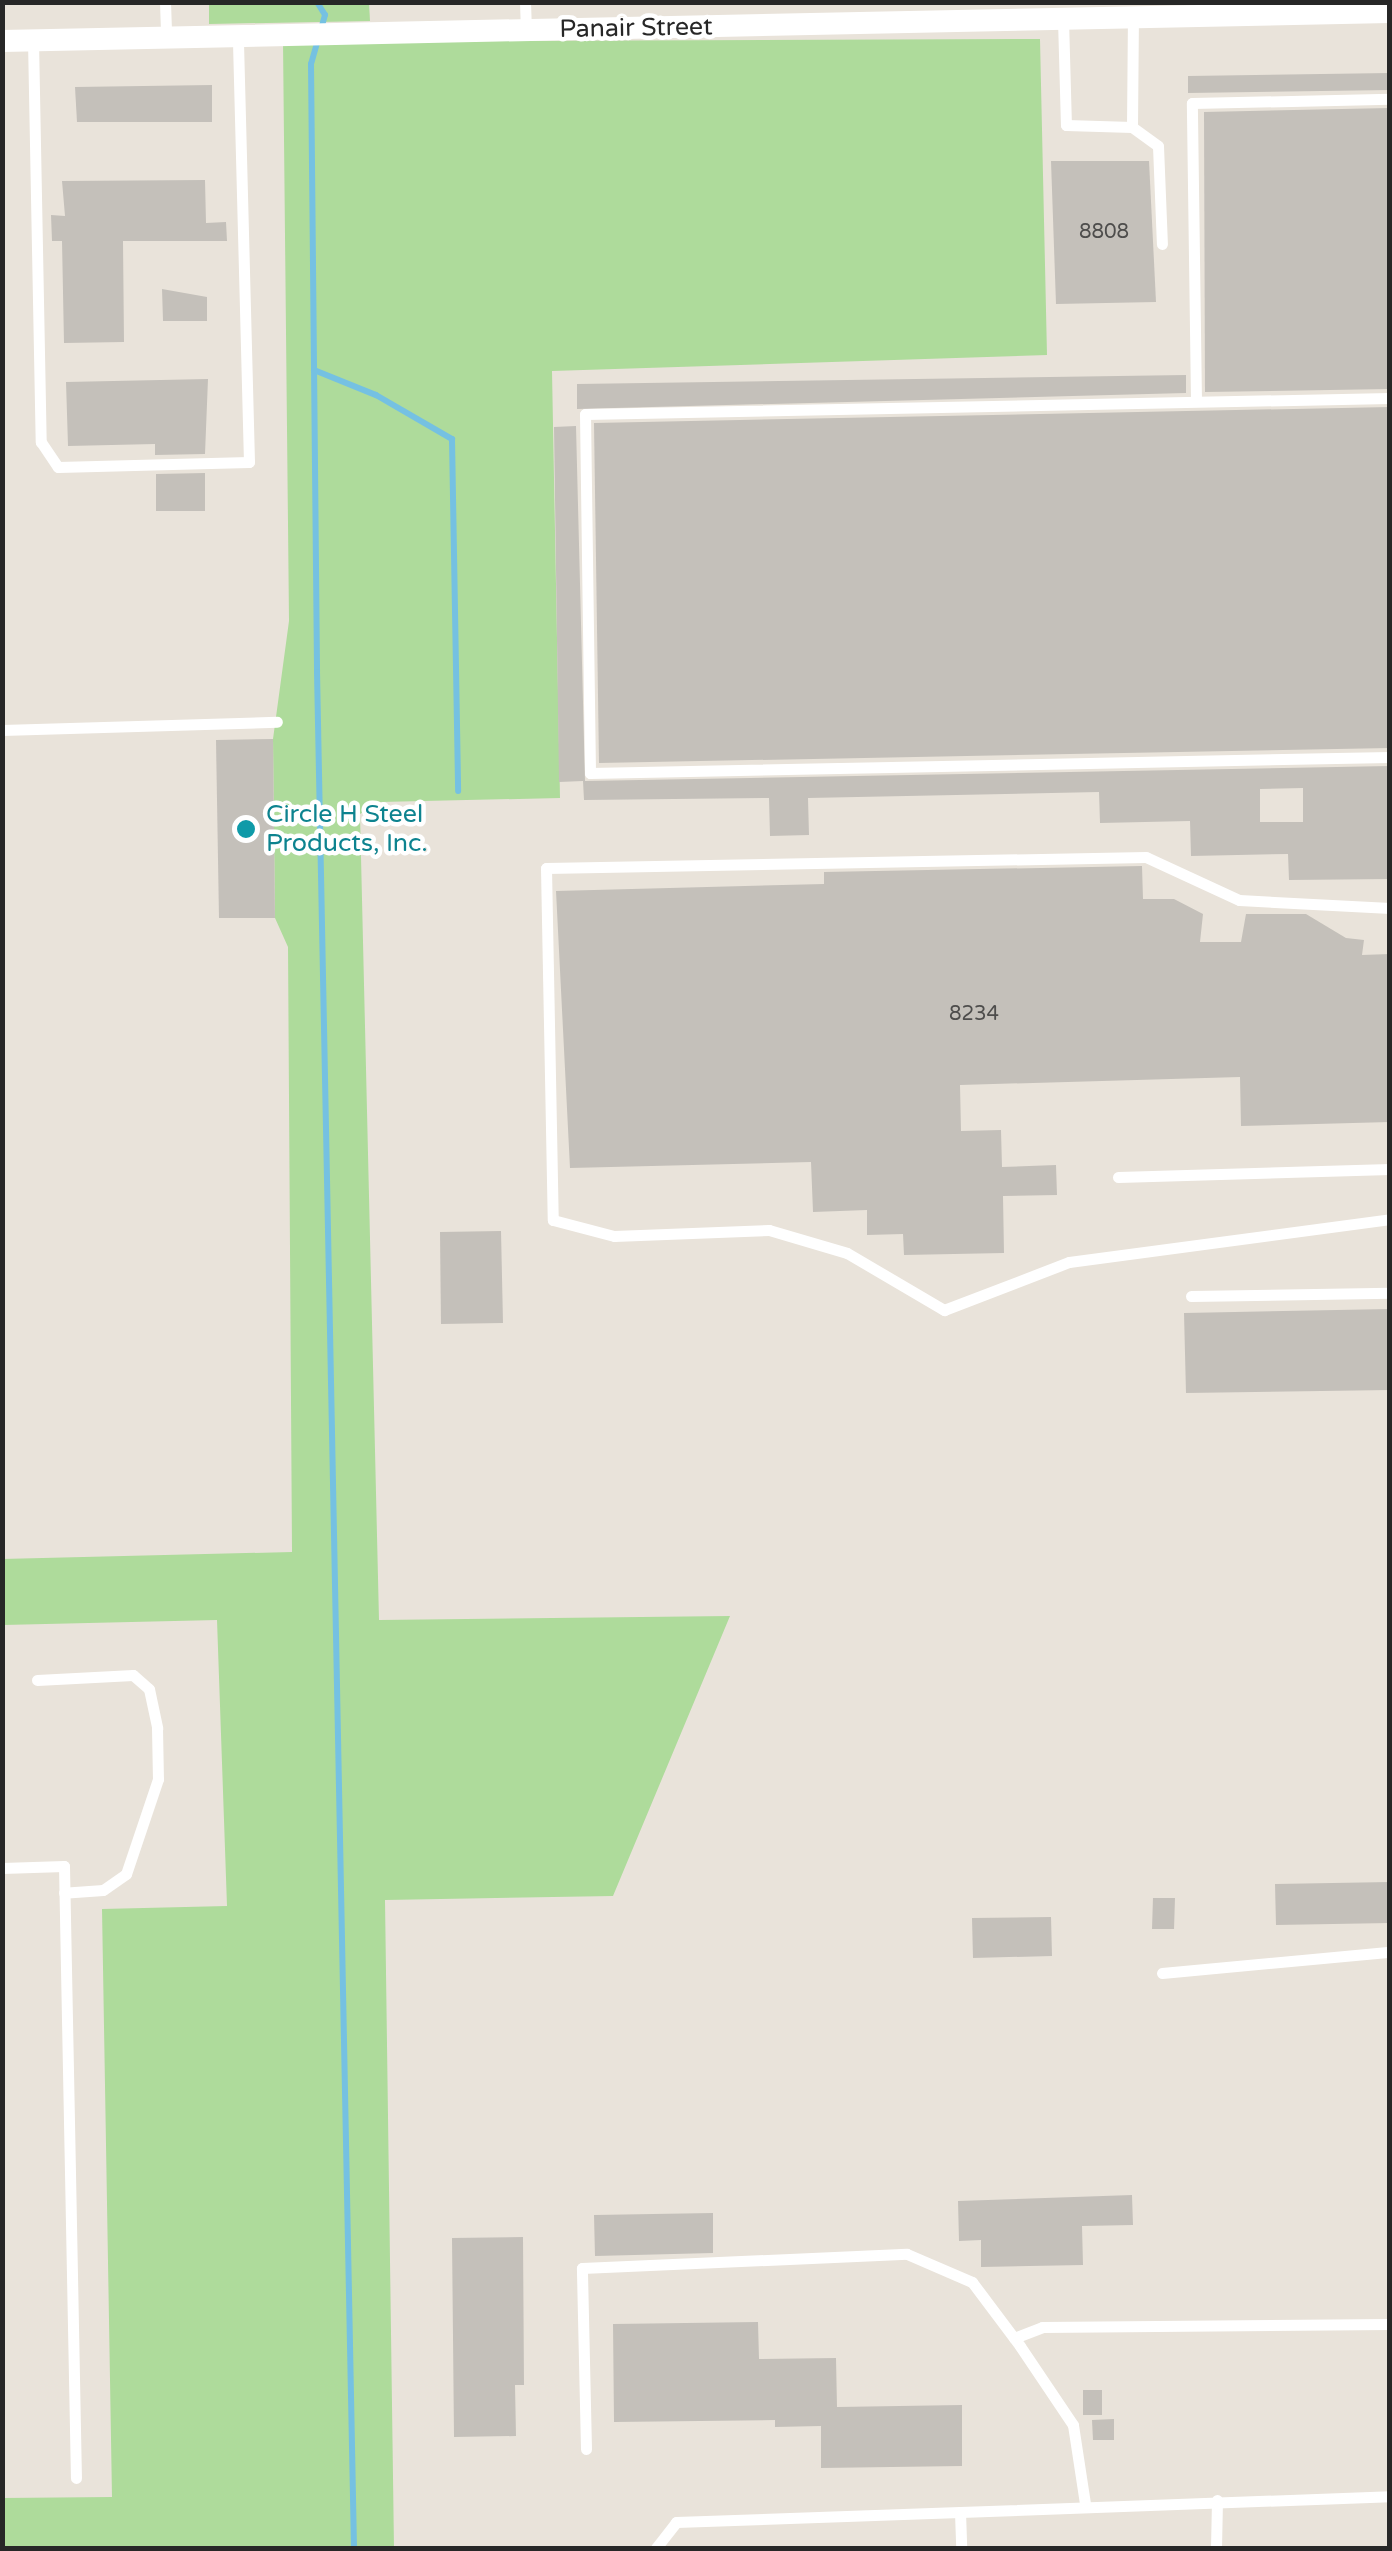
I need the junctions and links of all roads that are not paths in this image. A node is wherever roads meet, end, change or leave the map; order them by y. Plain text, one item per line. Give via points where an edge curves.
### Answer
1 (166, 2) edge
2 (525, 2) edge
3 (1390, 12) edge
4 (1133, 18) junction
5 (1063, 19) junction
6 (526, 30) junction
7 (245, 33) junction
8 (166, 38) junction
9 (33, 40) junction
10 (2, 41) edge
11 (1390, 99) edge
12 (1132, 127) junction
13 (1162, 244) dead end
14 (1390, 398) edge
15 (1196, 401) junction
16 (277, 722) dead end
17 (2, 730) edge
18 (1390, 758) edge
19 (1390, 908) edge
20 (1390, 1168) edge
21 (1118, 1177) dead end
22 (1390, 1219) edge
23 (1390, 1294) edge
24 (1191, 1296) dead end
25 (37, 1680) dead end
26 (2, 1868) edge
27 (64, 1893) junction
28 (1390, 1952) edge
29 (1162, 1973) dead end
30 (1390, 2324) edge
31 (1014, 2338) junction
32 (586, 2449) dead end
33 (76, 2478) dead end
34 (1390, 2496) edge
35 (1217, 2500) junction
36 (1085, 2503) junction
37 (960, 2512) junction
38 (656, 2548) edge
39 (961, 2548) edge
40 (1216, 2548) edge

1 - 8 lane
2 - 6 lane
3 - 4 street, Panair Street
4 - 5 street, Panair Street
4 - 12 lane
5 - 6 street, Panair Street
5 - 12 lane via 1066,126
6 - 7 street, Panair Street
7 - 8 street, Panair Street
7 - 9 lane via 249,462 58,467 41,442
8 - 9 street, Panair Street
9 - 10 street, Panair Street
11 - 15 lane via 1192,104
12 - 13 lane via 1158,146
14 - 15 lane
15 - 18 lane via 585,414 590,773
16 - 17 lane
19 - 22 lane via 1239,900 1146,857 546,868 553,1220 614,1236 769,1230 846,1253 944,1310 1069,1262
20 - 21 lane
23 - 24 lane
25 - 27 lane via 133,1674 149,1689 158,1728 158,1779 126,1874 103,1890
26 - 27 lane via 64,1866
27 - 33 lane
28 - 29 lane
30 - 31 lane via 1042,2327
31 - 32 lane via 972,2282 906,2254 582,2268
31 - 36 lane via 1074,2425
34 - 35 lane
35 - 36 lane
35 - 40 lane
36 - 37 lane
37 - 38 lane via 676,2522
37 - 39 lane

